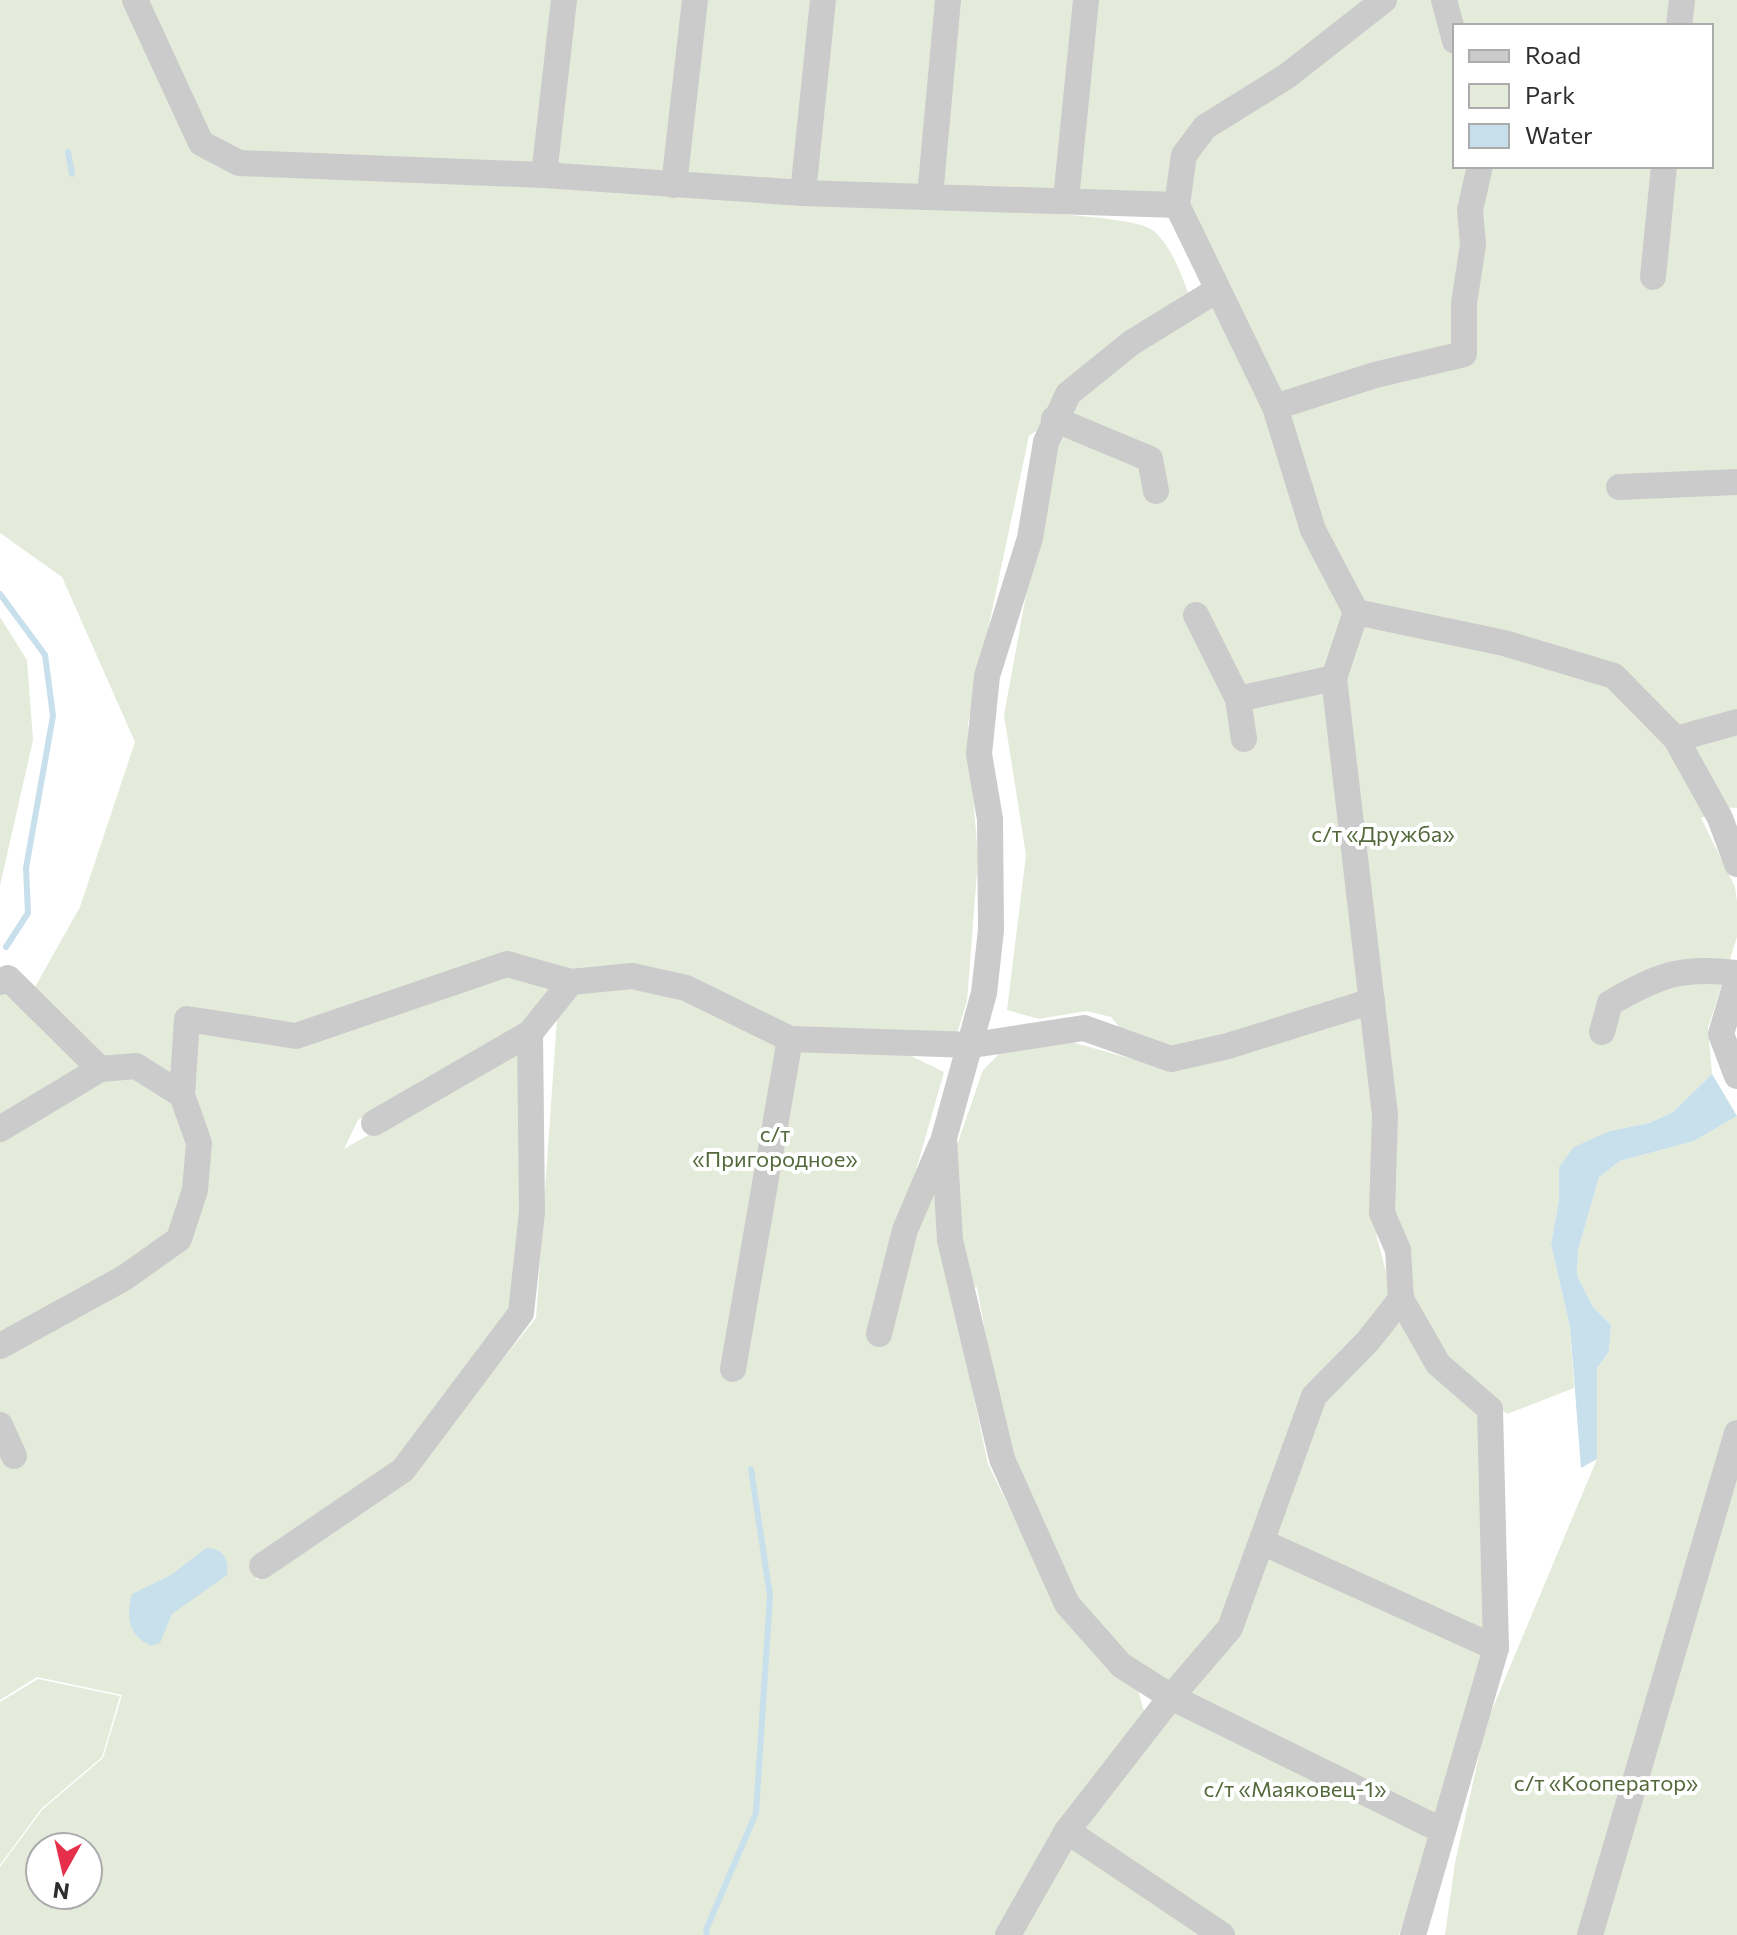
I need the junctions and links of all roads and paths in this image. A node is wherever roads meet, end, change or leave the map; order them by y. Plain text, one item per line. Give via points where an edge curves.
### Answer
1 (135, 0) edge
2 (564, 0) edge
3 (695, 0) edge
4 (823, 0) edge
5 (948, 0) edge
6 (1086, 0) edge
7 (1384, 0) edge
8 (1444, 0) edge
9 (1682, 0) edge
10 (1679, 24) edge
11 (1453, 34) edge
12 (1480, 168) edge
13 (1664, 168) edge
14 (544, 175) junction
15 (674, 185) junction
16 (803, 193) junction
17 (930, 196) junction
18 (1066, 199) junction
19 (1177, 205) junction
20 (1653, 277) dead end
21 (1217, 290) junction
22 (1275, 407) junction
23 (1054, 419) junction
24 (1737, 482) edge
25 (1619, 487) dead end
26 (1156, 491) dead end
27 (1356, 612) junction
28 (1196, 615) dead end
29 (1334, 678) junction
30 (1238, 699) junction
31 (1737, 722) edge
32 (1244, 739) dead end
33 (1676, 739) junction
34 (1729, 817) edge
35 (1737, 864) edge
36 (1737, 973) edge
37 (1737, 980) edge
38 (0, 982) edge
39 (571, 982) junction
40 (1372, 1001) junction
41 (1602, 1032) dead end
42 (530, 1033) junction
43 (790, 1039) junction
44 (973, 1045) junction
45 (100, 1069) junction
46 (1737, 1076) edge
47 (182, 1095) junction
48 (374, 1123) dead end
49 (0, 1129) edge
50 (944, 1138) junction
51 (1401, 1299) junction
52 (879, 1334) dead end
53 (0, 1346) edge
54 (733, 1369) dead end
55 (0, 1425) edge
56 (1737, 1433) edge
57 (14, 1456) dead end
58 (1262, 1542) junction
59 (262, 1566) dead end
60 (1496, 1648) junction
61 (1171, 1697) junction
62 (1441, 1830) junction
63 (1067, 1831) junction
64 (1008, 1935) edge
65 (1222, 1935) edge
66 (1413, 1935) edge
67 (1590, 1935) edge

1 - 14 street via 201,143 239,163
2 - 14 street
3 - 15 street
4 - 16 street
5 - 17 street
6 - 18 street
7 - 19 street via 1287,76 1205,127 1184,155
8 - 11 street
9 - 10 street
12 - 22 street via 1470,210 1473,245 1464,303 1464,354
13 - 20 street
14 - 15 street
15 - 16 street
16 - 17 street
17 - 18 street
18 - 19 street
19 - 21 street
21 - 22 street
21 - 23 street via 1131,343 1068,394
22 - 27 street via 1313,530
23 - 26 street via 1150,459
23 - 44 street via 1030,538 987,676 979,754 990,819 991,930
24 - 25 street
27 - 29 street
27 - 33 street via 1504,643 1614,676
28 - 30 street
29 - 30 street
29 - 40 street
30 - 32 street
31 - 33 street
33 - 34 street
34 - 35 street
36 - 41 street via 1697,968 1651,980 1610,1003
37 - 46 street via 1721,1034
38 - 45 street via 8,978
39 - 42 street
39 - 43 street via 632,976 686,988
39 - 47 street via 507,964 296,1036 187,1019
40 - 44 street via 1171,1059 1084,1028
40 - 51 street via 1385,1115 1382,1213 1398,1250
42 - 48 street
42 - 59 street via 532,1212 521,1313 403,1470
43 - 44 street
43 - 54 street
44 - 50 street
45 - 47 street via 136,1066
45 - 49 street
47 - 53 street via 199,1143 195,1190 179,1239 124,1278
50 - 52 street via 905,1230
50 - 61 street via 950,1240 1002,1459 1067,1604 1121,1665
51 - 58 street via 1314,1396
51 - 60 street via 1438,1364 1490,1409
55 - 57 street
56 - 67 street
58 - 60 street
58 - 61 street via 1230,1628
60 - 62 street
61 - 62 street
61 - 63 street
62 - 66 street
63 - 64 street
63 - 65 street

